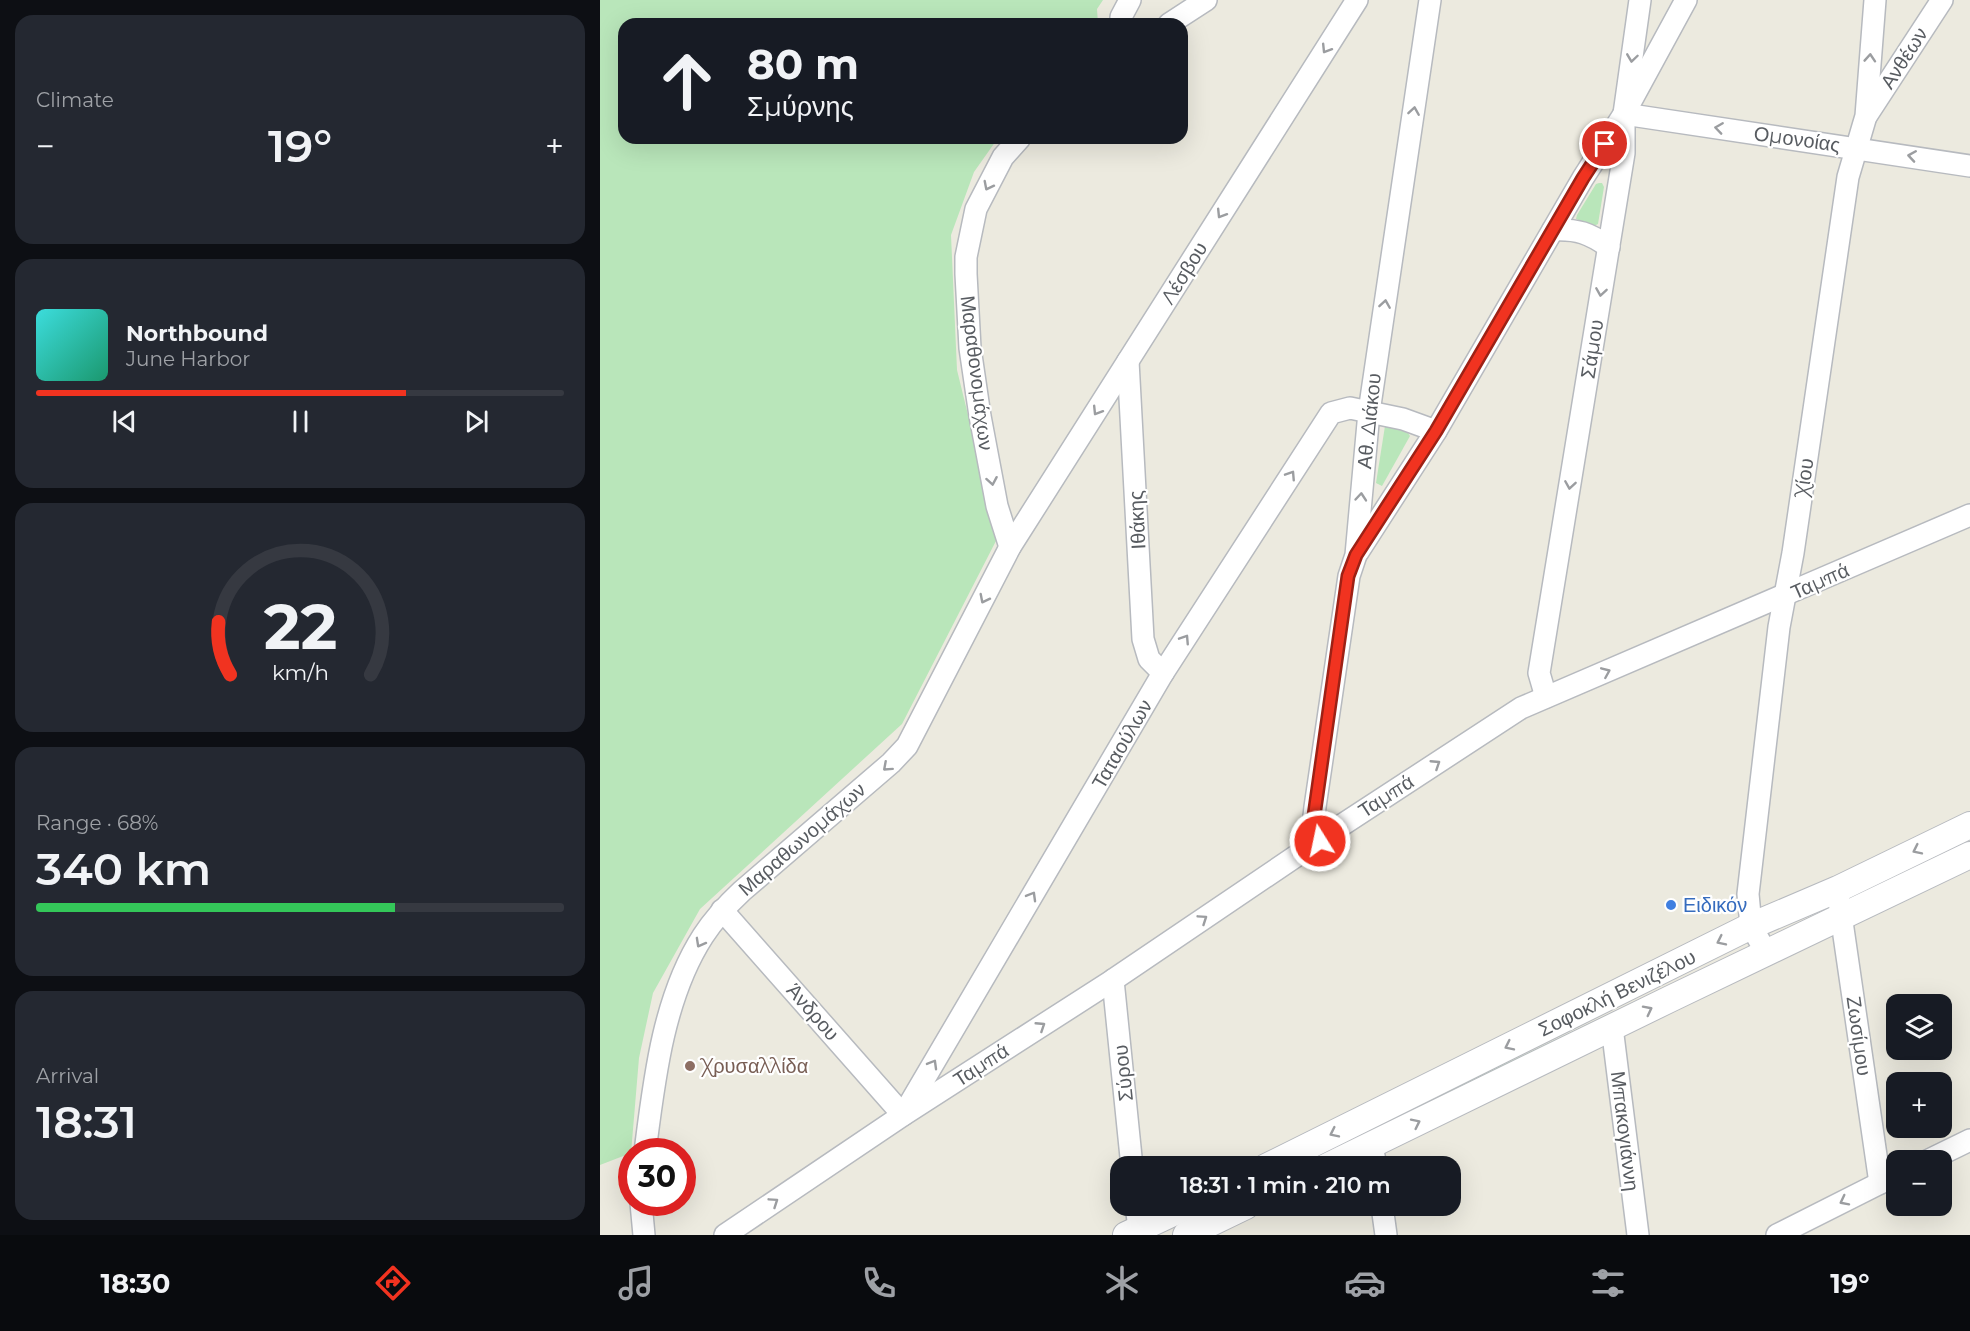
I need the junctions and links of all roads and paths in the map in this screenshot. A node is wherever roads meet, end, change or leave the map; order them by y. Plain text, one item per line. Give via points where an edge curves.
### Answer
1 (1130, 0) edge
2 (1206, 0) edge
3 (1357, 0) edge
4 (1430, 0) edge
5 (1640, 0) edge
6 (1686, 0) edge
7 (1875, 0) edge
8 (1942, 0) edge
9 (1121, 18) edge
10 (1178, 18) edge
11 (1624, 114) junction
12 (1866, 116) junction
13 (1015, 144) edge
14 (1856, 148) junction
15 (1970, 166) edge
16 (1553, 230) junction
17 (1609, 247) junction
18 (1128, 361) junction
19 (1369, 412) junction
20 (1436, 431) junction
21 (1970, 515) edge
22 (1011, 547) junction
23 (1356, 555) junction
24 (1785, 596) junction
25 (1163, 673) junction
26 (1546, 697) junction
27 (1970, 825) edge
28 (1320, 841) junction
29 (1970, 855) edge
30 (1838, 889) junction
31 (722, 910) junction
32 (1842, 918) junction
33 (1751, 926) junction
34 (1766, 952) junction
35 (1113, 980) junction
36 (1612, 1028) junction
37 (903, 1115) junction
38 (647, 1138) edge
39 (1970, 1140) edge
40 (1949, 1150) edge
41 (1131, 1156) edge
42 (1288, 1156) edge
43 (1374, 1156) edge
44 (1886, 1168) edge
45 (1886, 1180) edge
46 (642, 1216) edge
47 (1162, 1216) edge
48 (1225, 1216) edge
49 (1383, 1216) edge
50 (1135, 1226) edge
51 (644, 1235) edge
52 (725, 1235) edge
53 (1186, 1235) edge
54 (1386, 1235) edge
55 (1638, 1235) edge
56 (1777, 1235) edge

1 - 9 street
2 - 10 street
3 -> 18 street, Λέσβου
19 -> 4 street, Αθ. Διάκου
5 -> 11 street, Σάμου
6 - 11 street
12 -> 7 street, Χίου
8 - 12 street, Ανθέων
14 -> 11 street, Ομονοίας
11 - 16 street
11 - 17 street, Σάμου via 1624,153
12 - 14 street, Χίου
13 -> 22 street, Μαραθονομάχων via 1003,157 976,209 966,257 970,348 980,416 997,506
15 -> 14 street, Ομονοίας
14 - 24 street, Χίου via 1848,177
16 - 17 street via 1590,234
16 - 20 street
17 -> 26 street, Σάμου via 1539,673
18 -> 22 street, Λέσβου
18 - 25 street, Ιθάκης via 1143,639 1149,659
19 - 20 street
23 -> 19 street, Αθ. Διάκου
25 -> 19 street, Ταταούλων via 1331,413 1350,408
20 - 23 street
21 - 24 street, Ταμπά
22 -> 31 street, Μαραθωνομάχων via 907,746
23 - 28 street, Αθ. Διάκου via 1348,576 1314,816
26 -> 24 street, Ταμπά
24 - 33 street, Χίου via 1748,894
37 -> 25 street, Ταταούλων
28 -> 26 street, Ταμπά via 1521,708
27 -> 30 street, Σοφοκλή Βενιζέλου
35 -> 28 street, Ταμπά
29 - 32 street, Σοφοκλή Βενιζέλου
30 - 32 street, Ζωσίμου
30 - 33 street, Σοφοκλή Βενιζέλου
31 - 37 street, Άνδρου
31 -> 38 street, Μαραθωνομάχων via 702,937 681,979 660,1048
32 - 34 street, Σοφοκλή Βενιζέλου
32 - 44 street, Ζωσίμου
33 - 34 street, Χίου
33 -> 42 street, Σοφοκλή Βενιζέλου
36 -> 34 street, Σοφοκλή Βενιζέλου
37 -> 35 street, Ταμπά
35 - 41 street, Σύρου
43 -> 36 street, Σοφοκλή Βενιζέλου
36 - 55 street, Μπακογιάννη
52 -> 37 street, Ταμπά
39 - 40 street
45 -> 56 street
46 - 51 street
47 - 50 street
48 - 53 street
49 - 54 street

